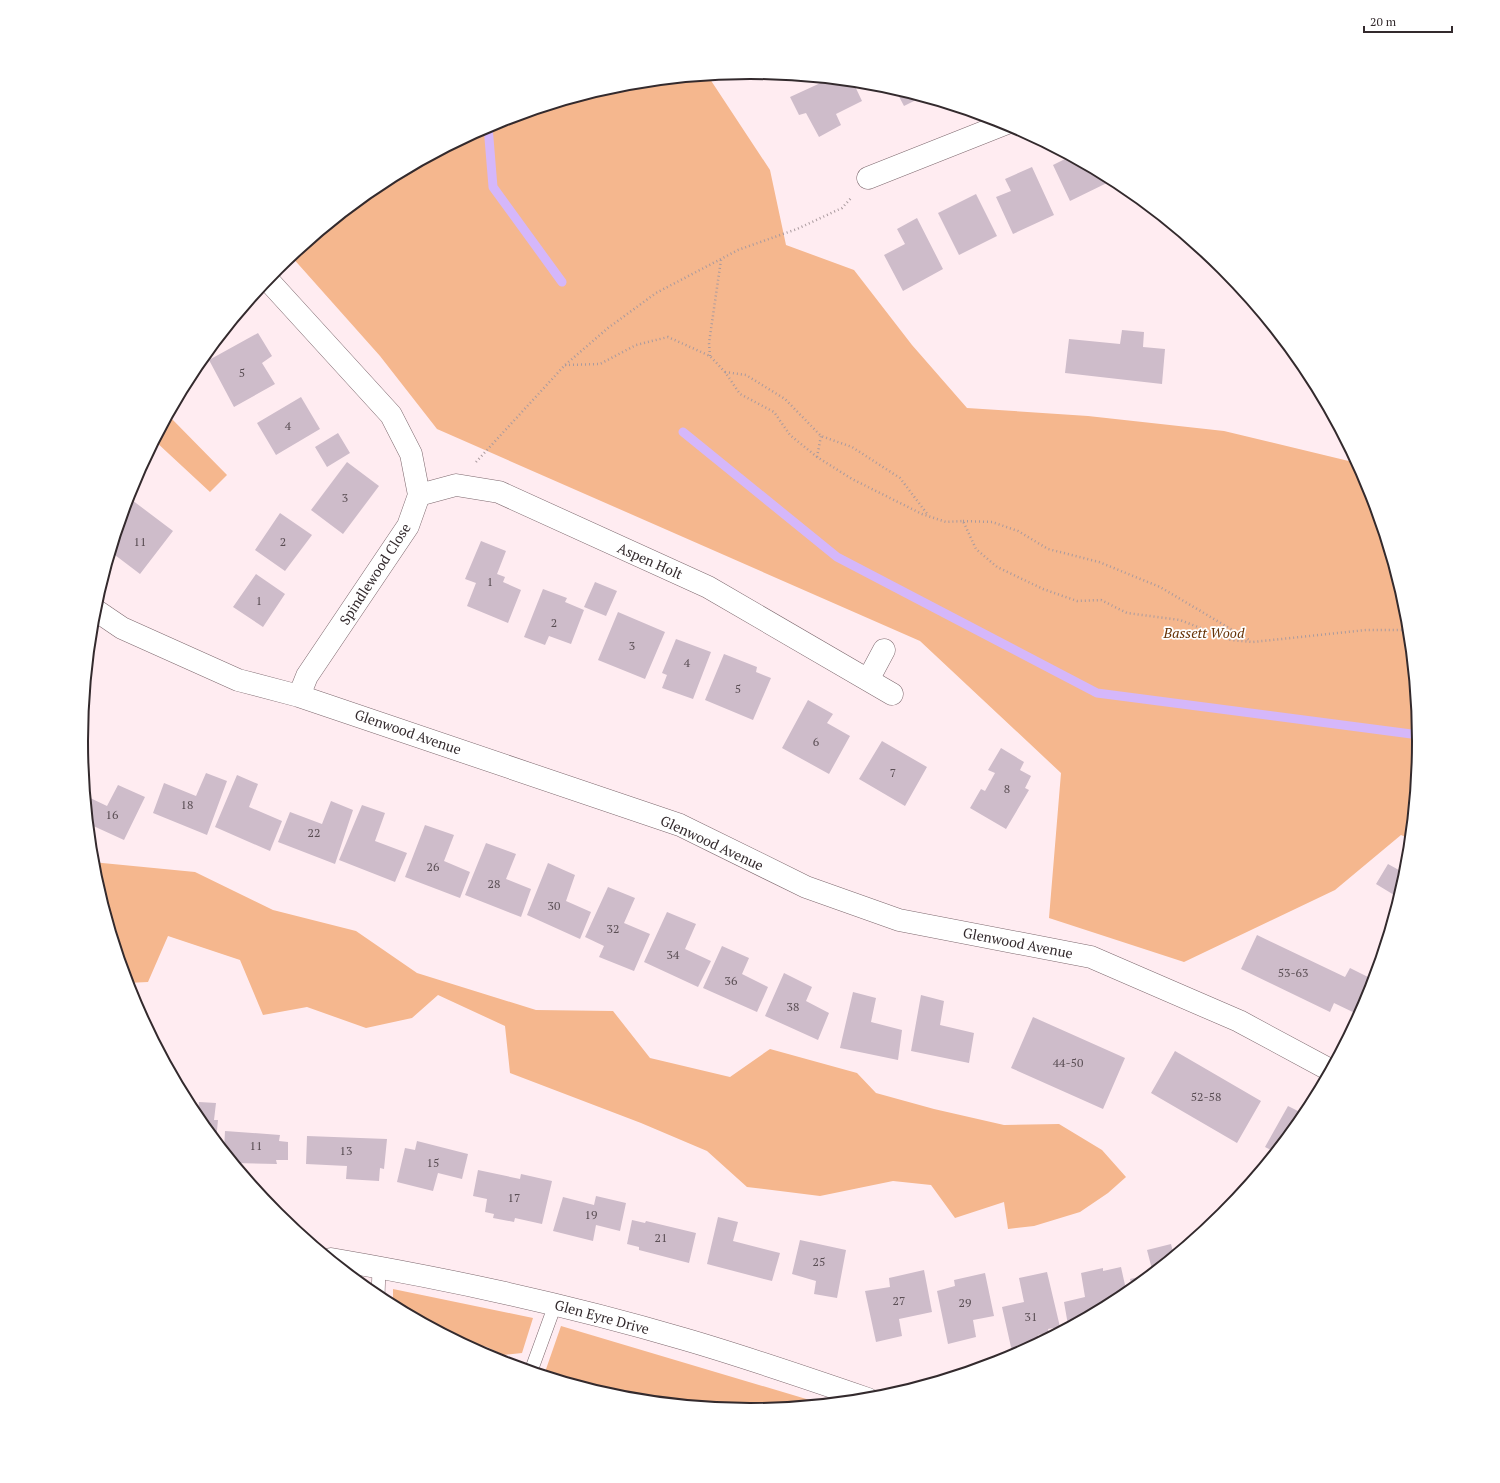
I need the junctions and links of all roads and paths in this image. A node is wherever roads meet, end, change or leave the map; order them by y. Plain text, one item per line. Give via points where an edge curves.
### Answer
1 (998, 127) edge
2 (868, 178) joint
3 (721, 259) junction
4 (272, 284) edge
5 (710, 356) junction
6 (565, 365) junction
7 (725, 372) junction
8 (821, 436) junction
9 (817, 457) junction
10 (456, 485) junction
11 (419, 495) junction
12 (928, 516) junction
13 (963, 521) junction
14 (100, 613) edge
15 (1403, 630) edge
16 (1253, 642) junction
17 (884, 650) dead end
18 (868, 680) junction
19 (892, 694) dead end
20 (299, 696) junction
21 (1327, 1068) edge
22 (339, 1260) edge
23 (379, 1268) junction
24 (378, 1289) edge
25 (555, 1305) junction
26 (532, 1367) edge
27 (855, 1395) edge

1 - 2 street
2 - 3 path via 842,208
3 - 5 path via 709,342
3 - 6 path via 656,294 608,328
4 - 11 street via 391,415 411,454
5 - 6 path via 668,337 636,346 600,364
5 - 7 path
6 - 10 path
7 - 8 path via 746,375 785,399
7 - 9 path via 740,394 774,412 790,435
8 - 9 path
8 - 12 path via 852,447 900,478
9 - 12 path via 852,479
10 - 11 street, Aspen Holt
10 - 18 street, Aspen Holt via 499,492 708,587
11 - 20 street, Spindlewood Close via 408,526 307,676
12 - 13 path via 946,522
13 - 16 path via 992,522 1018,531 1048,549 1099,562 1160,587
13 - 16 path via 976,549 997,567 1050,592 1076,601 1101,600 1127,613 1180,620 1231,640
14 - 20 street, Glenwood Avenue via 122,628 238,680
15 - 16 path via 1366,630
17 - 18 street
18 - 19 street, Aspen Holt
20 - 21 street, Glenwood Avenue via 680,825 806,887 899,920 1091,957 1239,1020
22 - 23 street, Glen Eyre Drive
23 - 24 lane
23 - 25 street, Glen Eyre Drive
25 - 26 lane
25 - 27 street, Glen Eyre Drive via 684,1339

